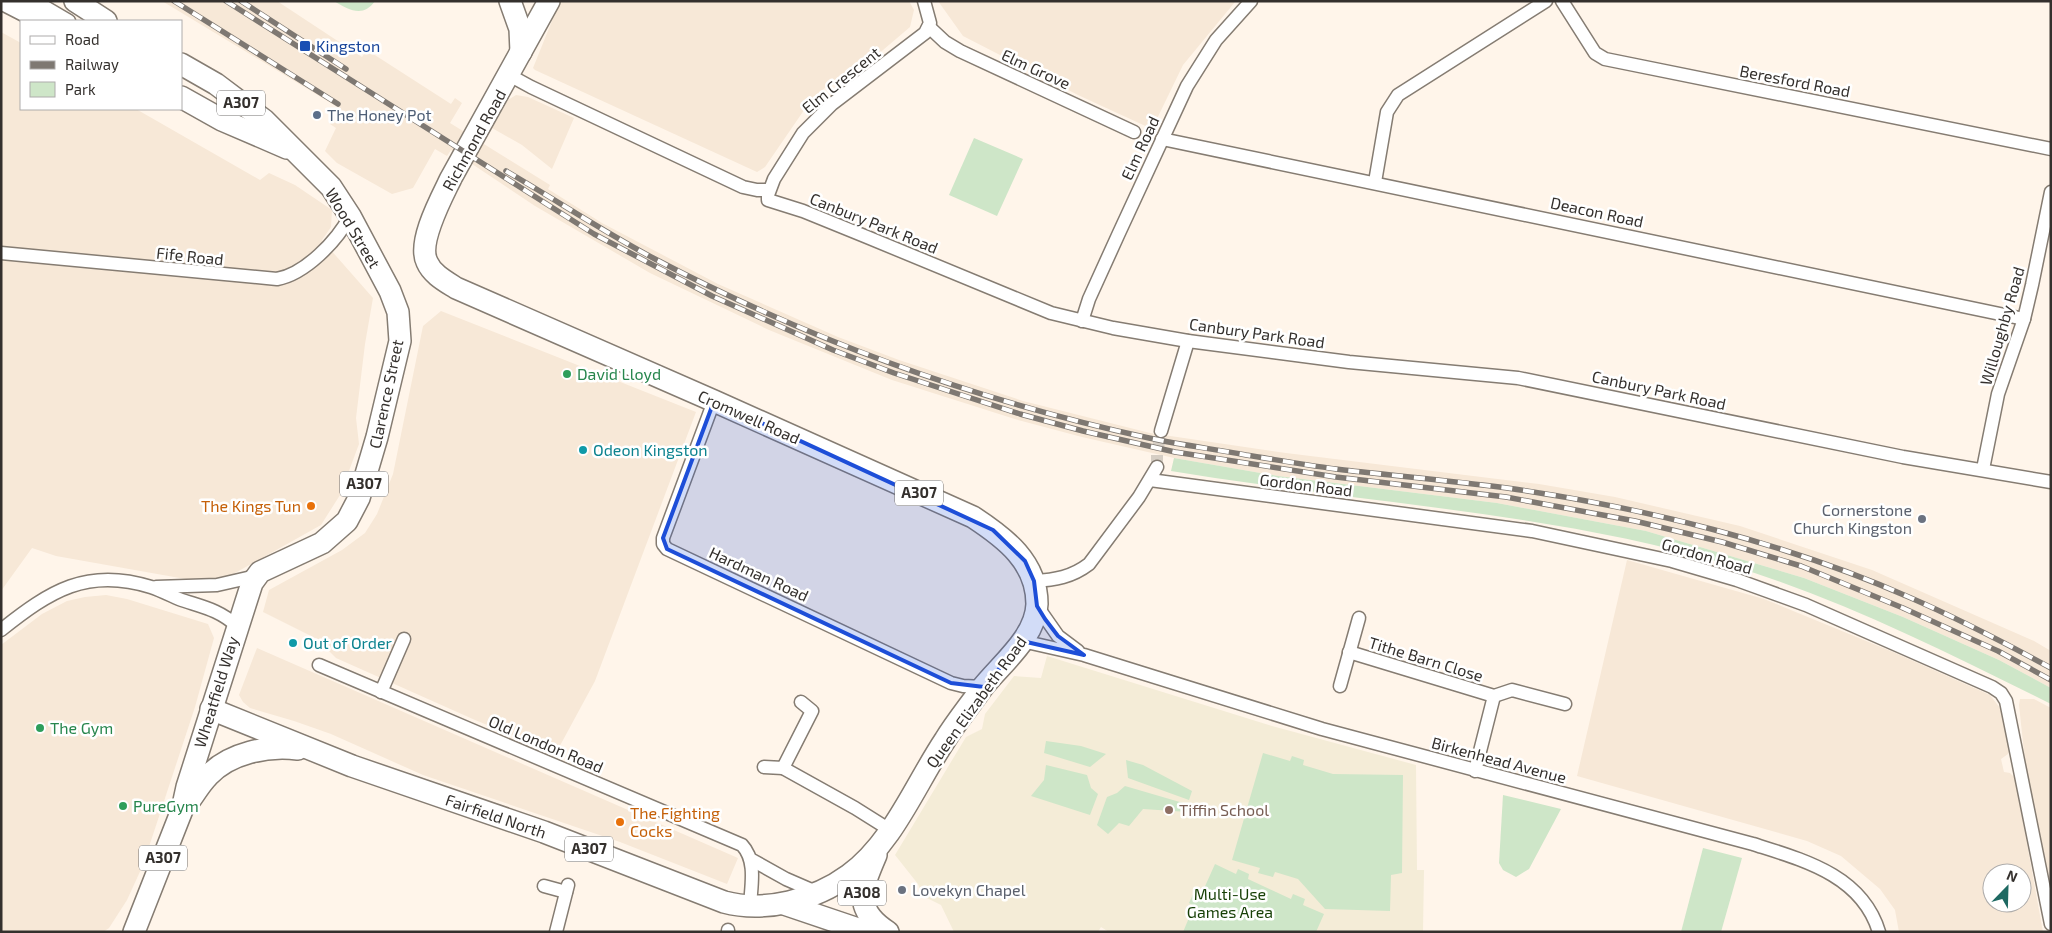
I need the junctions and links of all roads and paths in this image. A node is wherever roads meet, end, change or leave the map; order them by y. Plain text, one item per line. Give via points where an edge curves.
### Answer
1 (35, 1) edge
2 (75, 1) edge
3 (510, 1) edge
4 (549, 1) edge
5 (924, 1) edge
6 (1250, 1) edge
7 (1546, 1) edge
8 (1562, 1) edge
9 (6, 3) edge
10 (43, 20) edge
11 (67, 20) edge
12 (104, 20) edge
13 (929, 27) junction
14 (521, 52) junction
15 (182, 65) edge
16 (509, 75) junction
17 (182, 98) edge
18 (1134, 132) dead end
19 (1162, 139) junction
20 (2051, 149) edge
21 (294, 151) junction
22 (1374, 182) junction
23 (769, 190) junction
24 (2051, 192) edge
25 (350, 216) junction
26 (1, 253) edge
27 (442, 280) joint
28 (390, 291) joint
29 (2024, 319) junction
30 (1082, 321) junction
31 (1188, 341) junction
32 (714, 401) junction
33 (1161, 431) tunnel mouth
34 (1158, 467) tunnel mouth
35 (1983, 469) junction
36 (1150, 480) junction
37 (2051, 482) edge
38 (256, 576) junction
39 (1034, 581) junction
40 (151, 587) junction
41 (1037, 606) junction
42 (1359, 618) dead end
43 (237, 626) junction
44 (1, 630) edge
45 (404, 639) dead end
46 (1022, 641) junction
47 (1349, 652) junction
48 (1084, 655) junction
49 (319, 665) dead end
50 (1340, 686) dead end
51 (984, 687) junction
52 (380, 692) junction
53 (1494, 696) junction
54 (801, 702) dead end
55 (1565, 704) dead end
56 (211, 709) junction
57 (318, 753) junction
58 (764, 767) dead end
59 (783, 768) junction
60 (1475, 771) junction
61 (182, 810) junction
62 (884, 839) junction
63 (752, 860) junction
64 (544, 886) dead end
65 (816, 892) junction
66 (784, 904) junction
67 (144, 905) junction
68 (750, 906) junction
69 (2051, 924) edge
70 (118, 932) edge
71 (134, 932) edge
72 (556, 932) edge
73 (867, 932) edge
74 (888, 932) edge
75 (1879, 932) edge

1 - 11 street
2 - 12 main road
3 - 14 main road via 520,29
4 - 14 main road, Richmond Road / A307
5 - 13 street
6 - 19 street, Elm Road via 1216,40 1187,86
7 - 22 street via 1398,95 1387,112
8 - 20 street, Beresford Road via 1595,53 1605,59
9 - 10 main road
13 - 18 street, Elm Grove via 960,51
13 - 23 street, Elm Crescent via 920,38 832,104 803,133
14 - 16 main road, Richmond Road / A307
15 - 21 main road, A307 via 216,84 264,120
16 - 23 street via 743,187
16 - 27 main road, Richmond Road / A307 via 451,178 427,234 425,256
17 - 21 main road, Wood Street via 231,124
19 - 22 street, Deacon Road
19 - 30 street, Elm Road
21 - 25 main road, Wood Street / A307 via 331,187
22 - 29 street, Deacon Road
23 - 30 street, Canbury Park Road via 768,200 1051,312
24 - 29 street, Willoughby Road
25 - 26 street, Fife Road via 340,235 303,268 277,280
25 - 28 main road, Wood Street / A307
27 - 32 main road, Cromwell Road / A307
28 - 38 main road, Clarence Street / A307 via 398,312 400,341 359,498 347,521 322,543
29 - 35 street, Willoughby Road via 1998,394
30 - 31 street, Canbury Park Road
31 - 33 street
31 - 35 street, Canbury Park Road via 1349,362 1518,378 1903,457
32 - 39 main road, Cromwell Road / A307 via 973,517 1010,544 1025,561
32 - 51 street, Hardman Road via 664,538 663,544 667,549 939,678 963,686
34 - 36 street
35 - 37 street, Canbury Park Road
36 - 39 street via 1089,564 1068,577
36 - 69 street, Gordon Road via 1532,532 1672,561 1806,605 1992,686 2006,701
38 - 40 street, Clarence Street via 217,585
38 - 43 main road, Wheatfield Way / A307
39 - 41 main road, Queen Elizabeth Road / A307
40 - 43 street, Clarence Street via 208,607
40 - 44 street, Clarence Street via 126,582 80,582 57,590
41 - 46 main road, Queen Elizabeth Road / A307
41 - 48 street, Birkenhead Avenue via 1058,636
42 - 47 street, Tithe Barn Close
43 - 56 main road, Wheatfield Way / A307
45 - 52 street
46 - 48 street, Birkenhead Avenue
46 - 51 main road, Queen Elizabeth Road / A307
47 - 50 street, Tithe Barn Close
47 - 53 street, Tithe Barn Close
48 - 60 street, Birkenhead Avenue via 1322,729
49 - 52 street, Old London Road
51 - 62 main road, Queen Elizabeth Road / A307 via 945,739
52 - 63 street, Old London Road via 710,830 742,845
53 - 55 street, Tithe Barn Close via 1512,690
53 - 60 street, Tithe Barn Close
54 - 59 street via 812,711
56 - 57 main road, Fairfield North / A307
56 - 61 main road, Wheatfield Way / A307
57 - 61 main road, Wheatfield Way / A307 via 290,748 268,749 228,762 208,775
57 - 68 main road, Fairfield North / A307 via 544,832 724,902
58 - 59 street
59 - 62 street via 855,808
60 - 75 street, Birkenhead Avenue via 1806,861 1838,877 1865,902
61 - 67 main road, Wheatfield Way / A307
62 - 65 main road, Queen Elizabeth Road / A307 via 848,876
62 - 74 main road, A308 via 863,888 863,899 869,917
63 - 65 street, Old London Road
63 - 68 street
64 - 72 street via 567,888
65 - 66 main road, Queen Elizabeth Road / A307
66 - 68 main road, Fairfield North / A307
66 - 73 main road, A308
67 - 70 main road, Wheatfield Way / A307
67 - 71 main road, Wheatfield Way / A307

